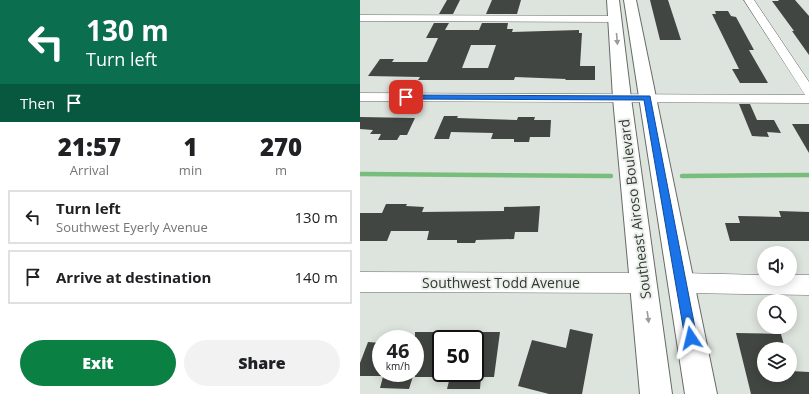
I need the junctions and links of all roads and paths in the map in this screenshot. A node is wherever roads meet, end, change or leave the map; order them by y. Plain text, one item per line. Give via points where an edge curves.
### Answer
1 (613, 0) edge
2 (630, 0) edge
3 (749, 0) edge
4 (360, 18) edge
5 (615, 19) junction
6 (809, 92) edge
7 (360, 97) edge
8 (648, 97) junction
9 (622, 98) junction
10 (809, 99) edge
11 (360, 282) edge
12 (643, 283) junction
13 (681, 283) junction
14 (809, 285) edge
15 (656, 394) edge
16 (701, 394) edge

1 - 5 main road, Southeast Airoso Boulevard
2 - 8 main road, Southeast Airoso Boulevard
3 - 6 street
4 - 5 street
5 -> 9 main road, Southeast Airoso Boulevard
7 - 9 street
8 - 9 street
8 - 10 street
8 - 13 main road, Southeast Airoso Boulevard
9 - 12 main road, Southeast Airoso Boulevard
11 - 12 street, Southwest Todd Avenue
12 -> 15 main road, Southeast Airoso Boulevard
13 - 14 street
13 - 16 main road, Southeast Airoso Boulevard

